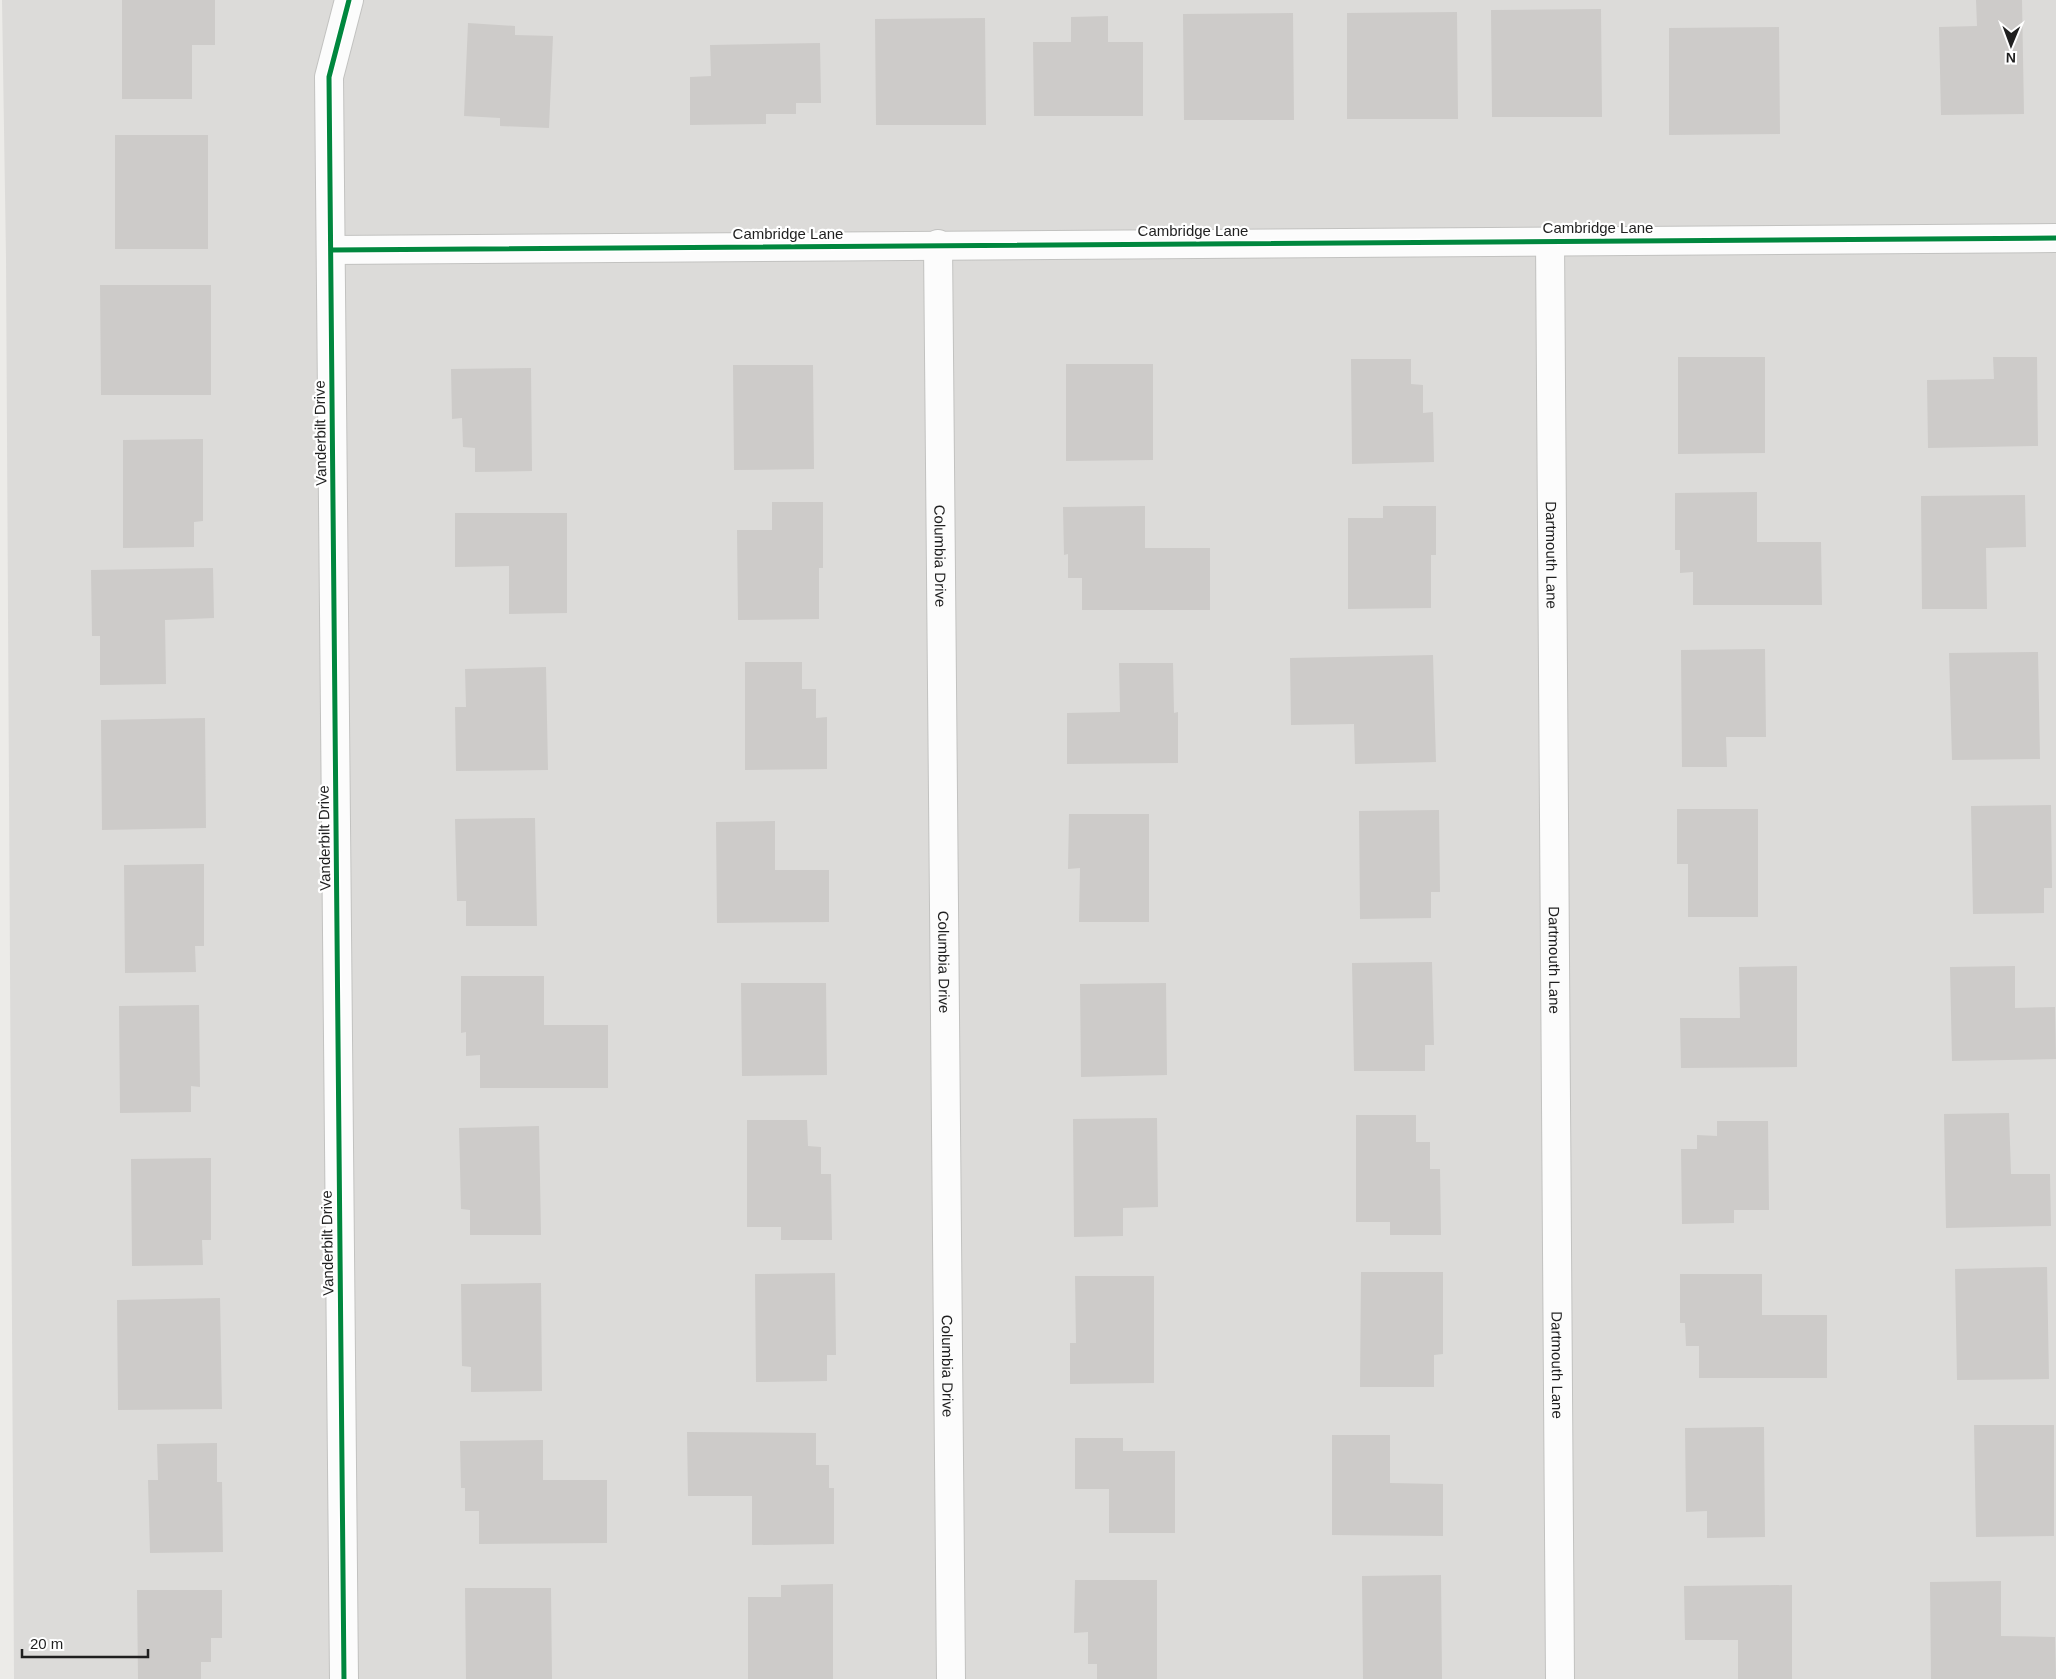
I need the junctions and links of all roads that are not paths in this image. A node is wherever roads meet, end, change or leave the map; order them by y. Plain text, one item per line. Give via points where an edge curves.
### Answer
1 (349, 0) edge
2 (2056, 238) edge
3 (1550, 240) junction
4 (938, 244) junction
5 (331, 250) junction
6 (344, 1679) edge
7 (951, 1679) edge
8 (1560, 1679) edge

1 - 5 street, Vanderbilt Drive via 328,77
2 - 3 street, Cambridge Lane
3 - 4 street, Cambridge Lane
3 - 8 street, Dartmouth Lane
4 - 5 street, Cambridge Lane
4 - 7 street, Columbia Drive
5 - 6 street, Vanderbilt Drive

